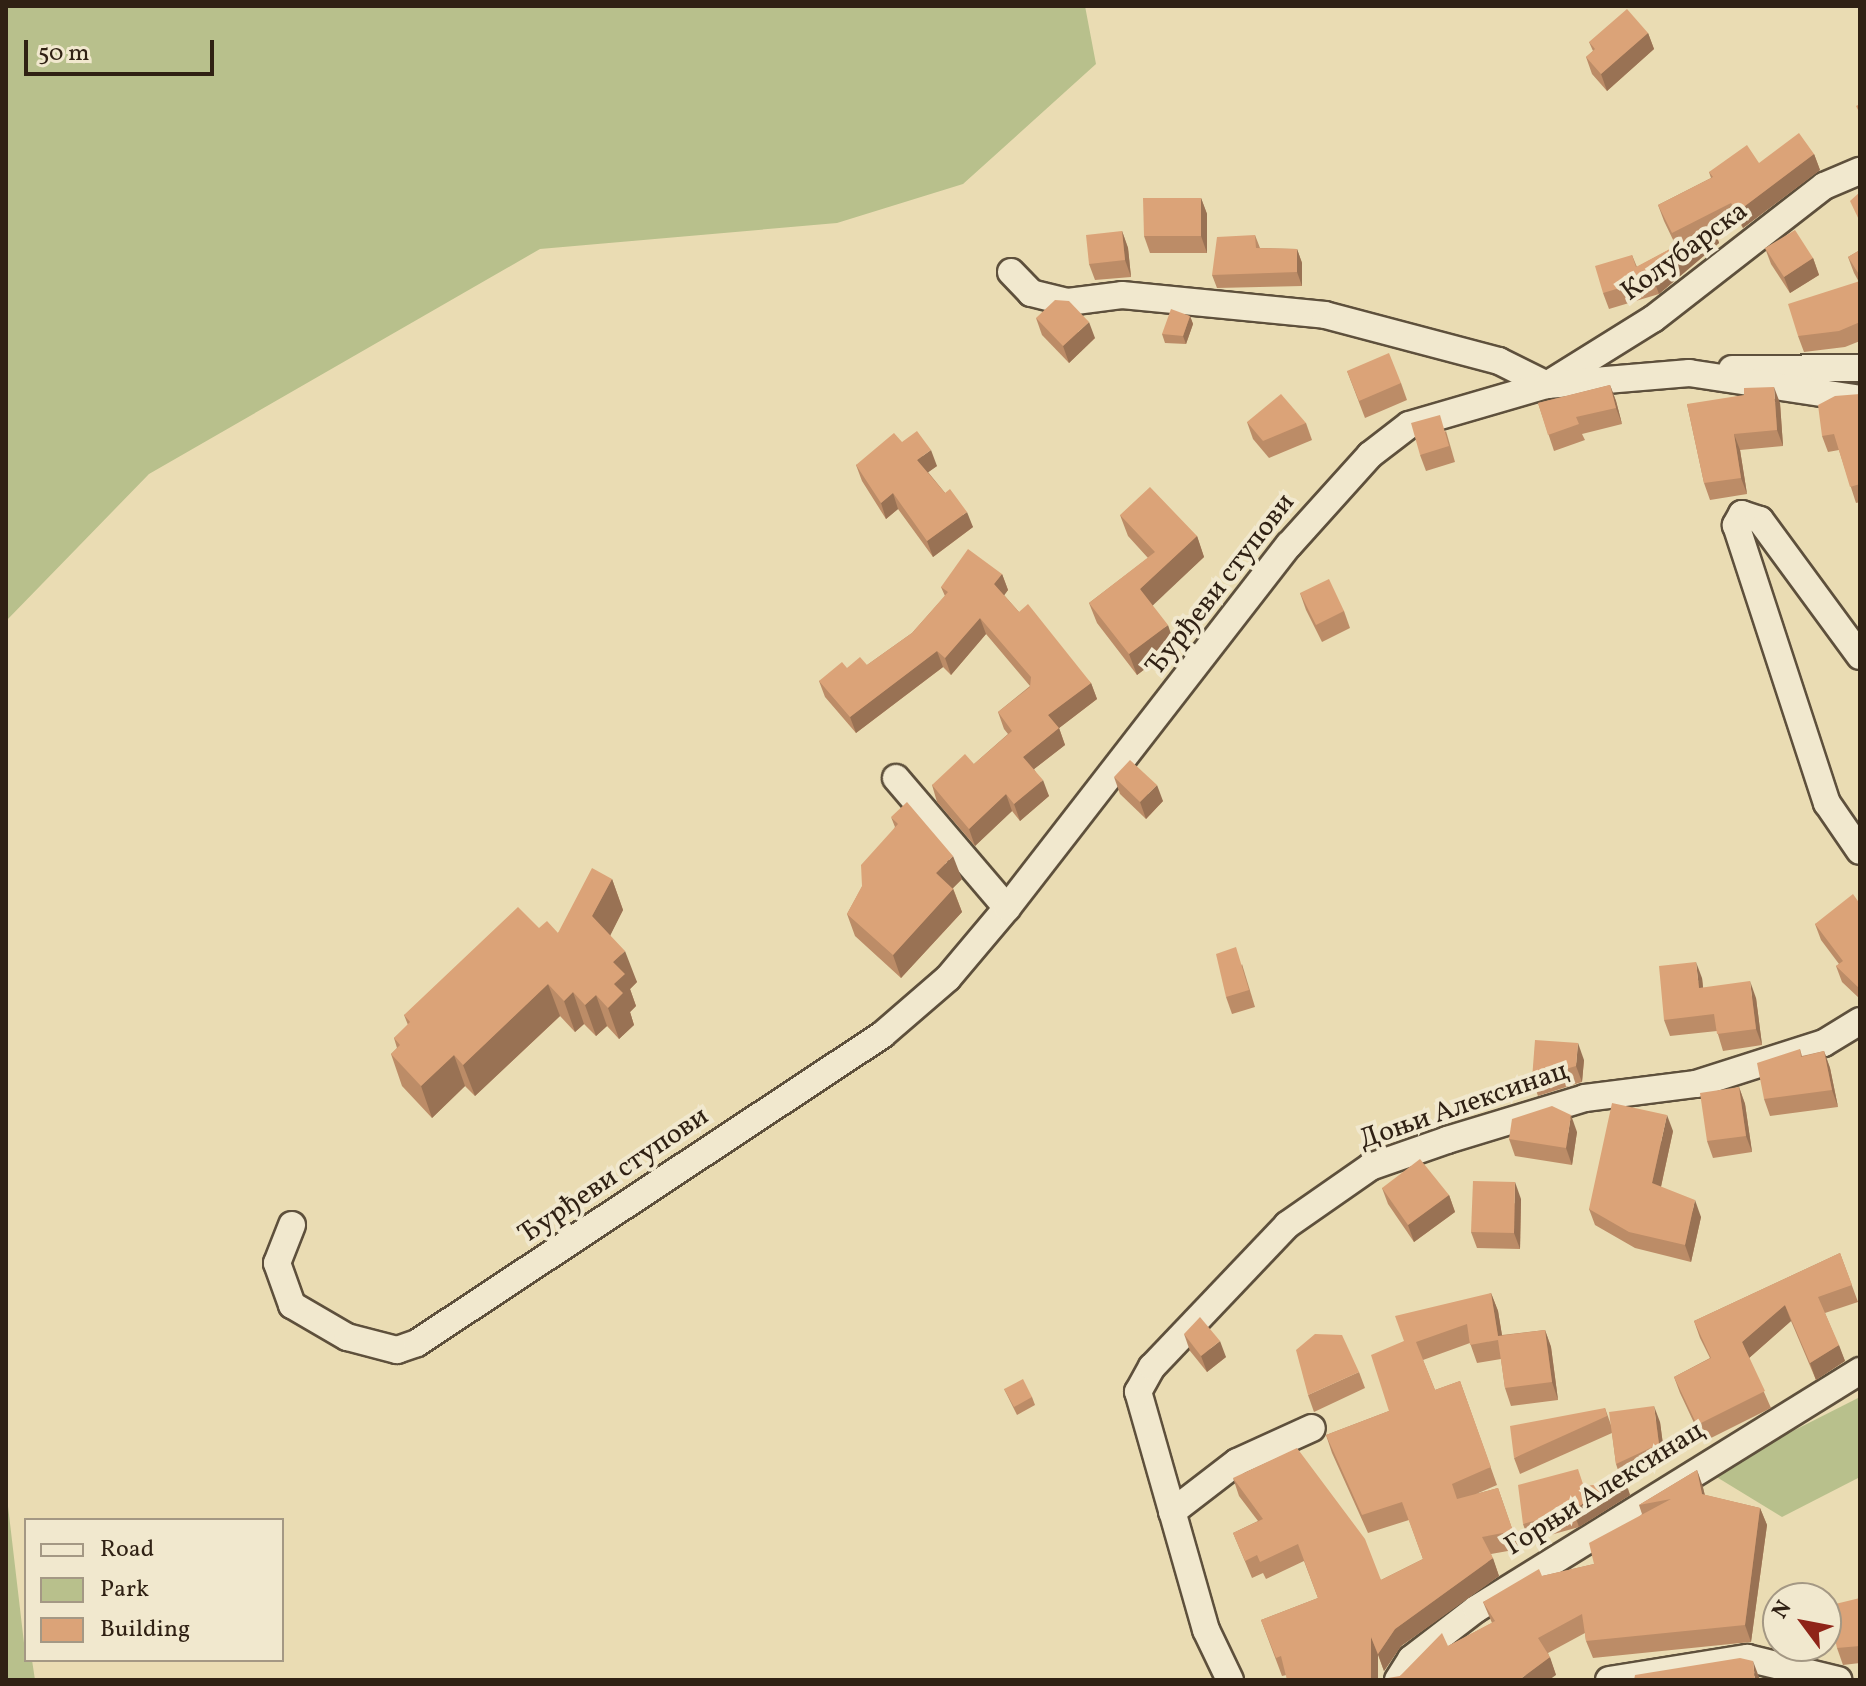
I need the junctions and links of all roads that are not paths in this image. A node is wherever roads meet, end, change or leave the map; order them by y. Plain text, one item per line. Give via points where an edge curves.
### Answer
1 (1860, 171) edge
2 (1011, 272) dead end
3 (1860, 368) edge
4 (1689, 373) junction
5 (1547, 385) junction
6 (1860, 399) edge
7 (1860, 656) edge
8 (896, 778) dead end
9 (1860, 851) edge
10 (1007, 908) junction
11 (1860, 1021) edge
12 (292, 1225) dead end
13 (1860, 1371) edge
14 (1312, 1428) dead end
15 (1172, 1512) junction
16 (1623, 1677) edge
17 (1230, 1680) edge
18 (1398, 1680) edge
19 (1838, 1680) edge

1 - 5 street, Колубарска via 1824,186 1653,319
2 - 5 street via 1031,293 1068,302 1122,295 1325,315 1499,361
3 - 4 street
4 - 5 street, Ђурђеви ступови
4 - 6 street, Ђурђеви ступови
5 - 10 street, Ђурђеви ступови via 1409,425 1370,455 1289,545
7 - 9 street via 1749,512 1736,525 1827,803
8 - 10 street
10 - 12 street, Ђурђеви ступови via 948,978 882,1035 417,1343 397,1350 347,1337 292,1305 277,1263
11 - 15 street, Доњи Алексинац via 1824,1043 1696,1084 1585,1098 1370,1167 1287,1225 1152,1367 1138,1392
13 - 18 street, Горњи Алексинац via 1476,1609 1411,1659
14 - 15 street via 1237,1462
15 - 17 street via 1206,1630
16 - 19 street via 1747,1658

